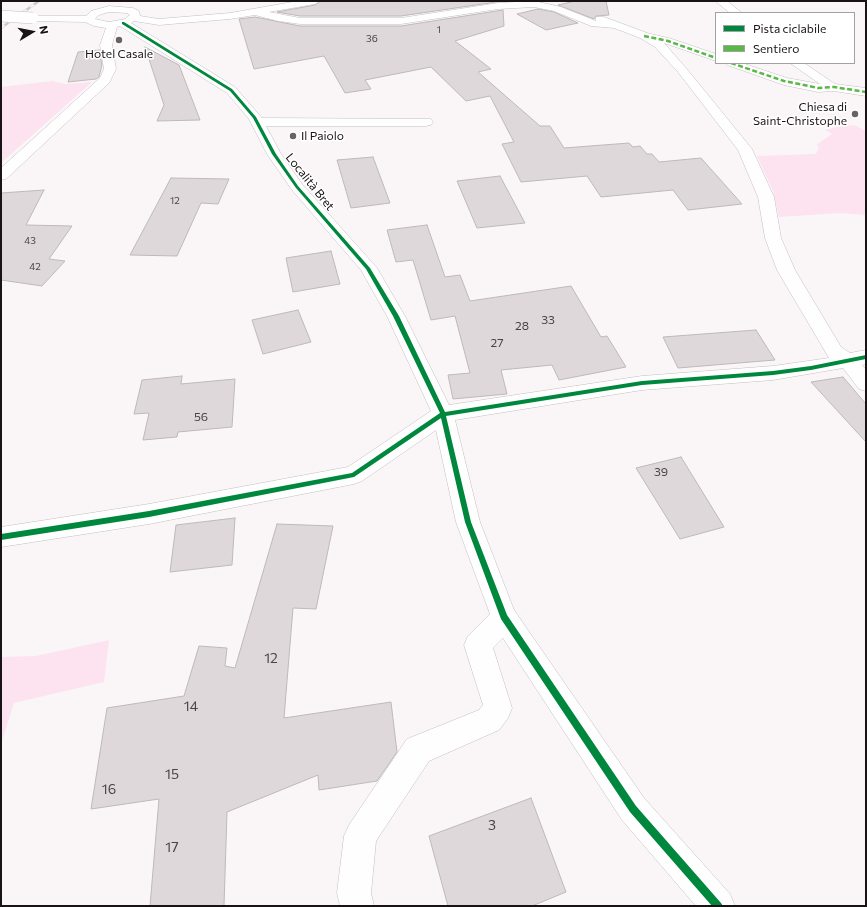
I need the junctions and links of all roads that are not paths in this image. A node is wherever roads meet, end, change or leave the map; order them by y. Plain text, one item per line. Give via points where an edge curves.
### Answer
1 (315, 1) edge
2 (561, 1) edge
3 (720, 1) edge
4 (107, 5) edge
5 (256, 12) junction
6 (736, 12) edge
7 (1, 16) edge
8 (89, 18) junction
9 (123, 22) junction
10 (159, 22) junction
11 (614, 25) junction
12 (141, 35) junction
13 (644, 36) junction
14 (715, 58) edge
15 (734, 64) edge
16 (797, 64) edge
17 (834, 88) junction
18 (866, 92) edge
19 (256, 122) junction
20 (426, 122) dead end
21 (1, 176) edge
22 (857, 359) edge
23 (866, 384) edge
24 (440, 406) junction
25 (1, 536) edge
26 (504, 617) junction
27 (357, 906) edge
28 (718, 906) edge

1 - 5 street
2 - 11 street
3 - 6 street
4 - 8 street
4 - 9 street, Località Bret via 133,11 135,14
5 - 10 street
5 - 11 street via 300,21 402,22 498,6 534,4 556,9 595,24
7 - 8 street, bridge
8 - 9 street via 98,24
9 - 10 street
9 - 12 street, Località Bret
9 - 21 street via 106,46 110,69 105,80
10 - 12 street via 144,29
11 - 13 street
12 - 19 street, Località Bret via 231,90
13 - 14 street via 668,41
13 - 22 street via 659,45 682,70 745,149 766,197 773,238 786,270 834,352
15 - 17 street via 784,81 818,88
16 - 17 street
17 - 18 street
19 - 20 street
19 - 24 street, Località Bret via 297,187 368,268 396,316
22 - 23 street
22 - 24 street via 811,368 642,383
24 - 25 street via 354,475 149,514
24 - 26 street, Località Bret via 468,522
26 - 27 street via 478,645 498,708 489,720 418,750 360,836 354,894
26 - 28 street, Località Bret via 633,809

